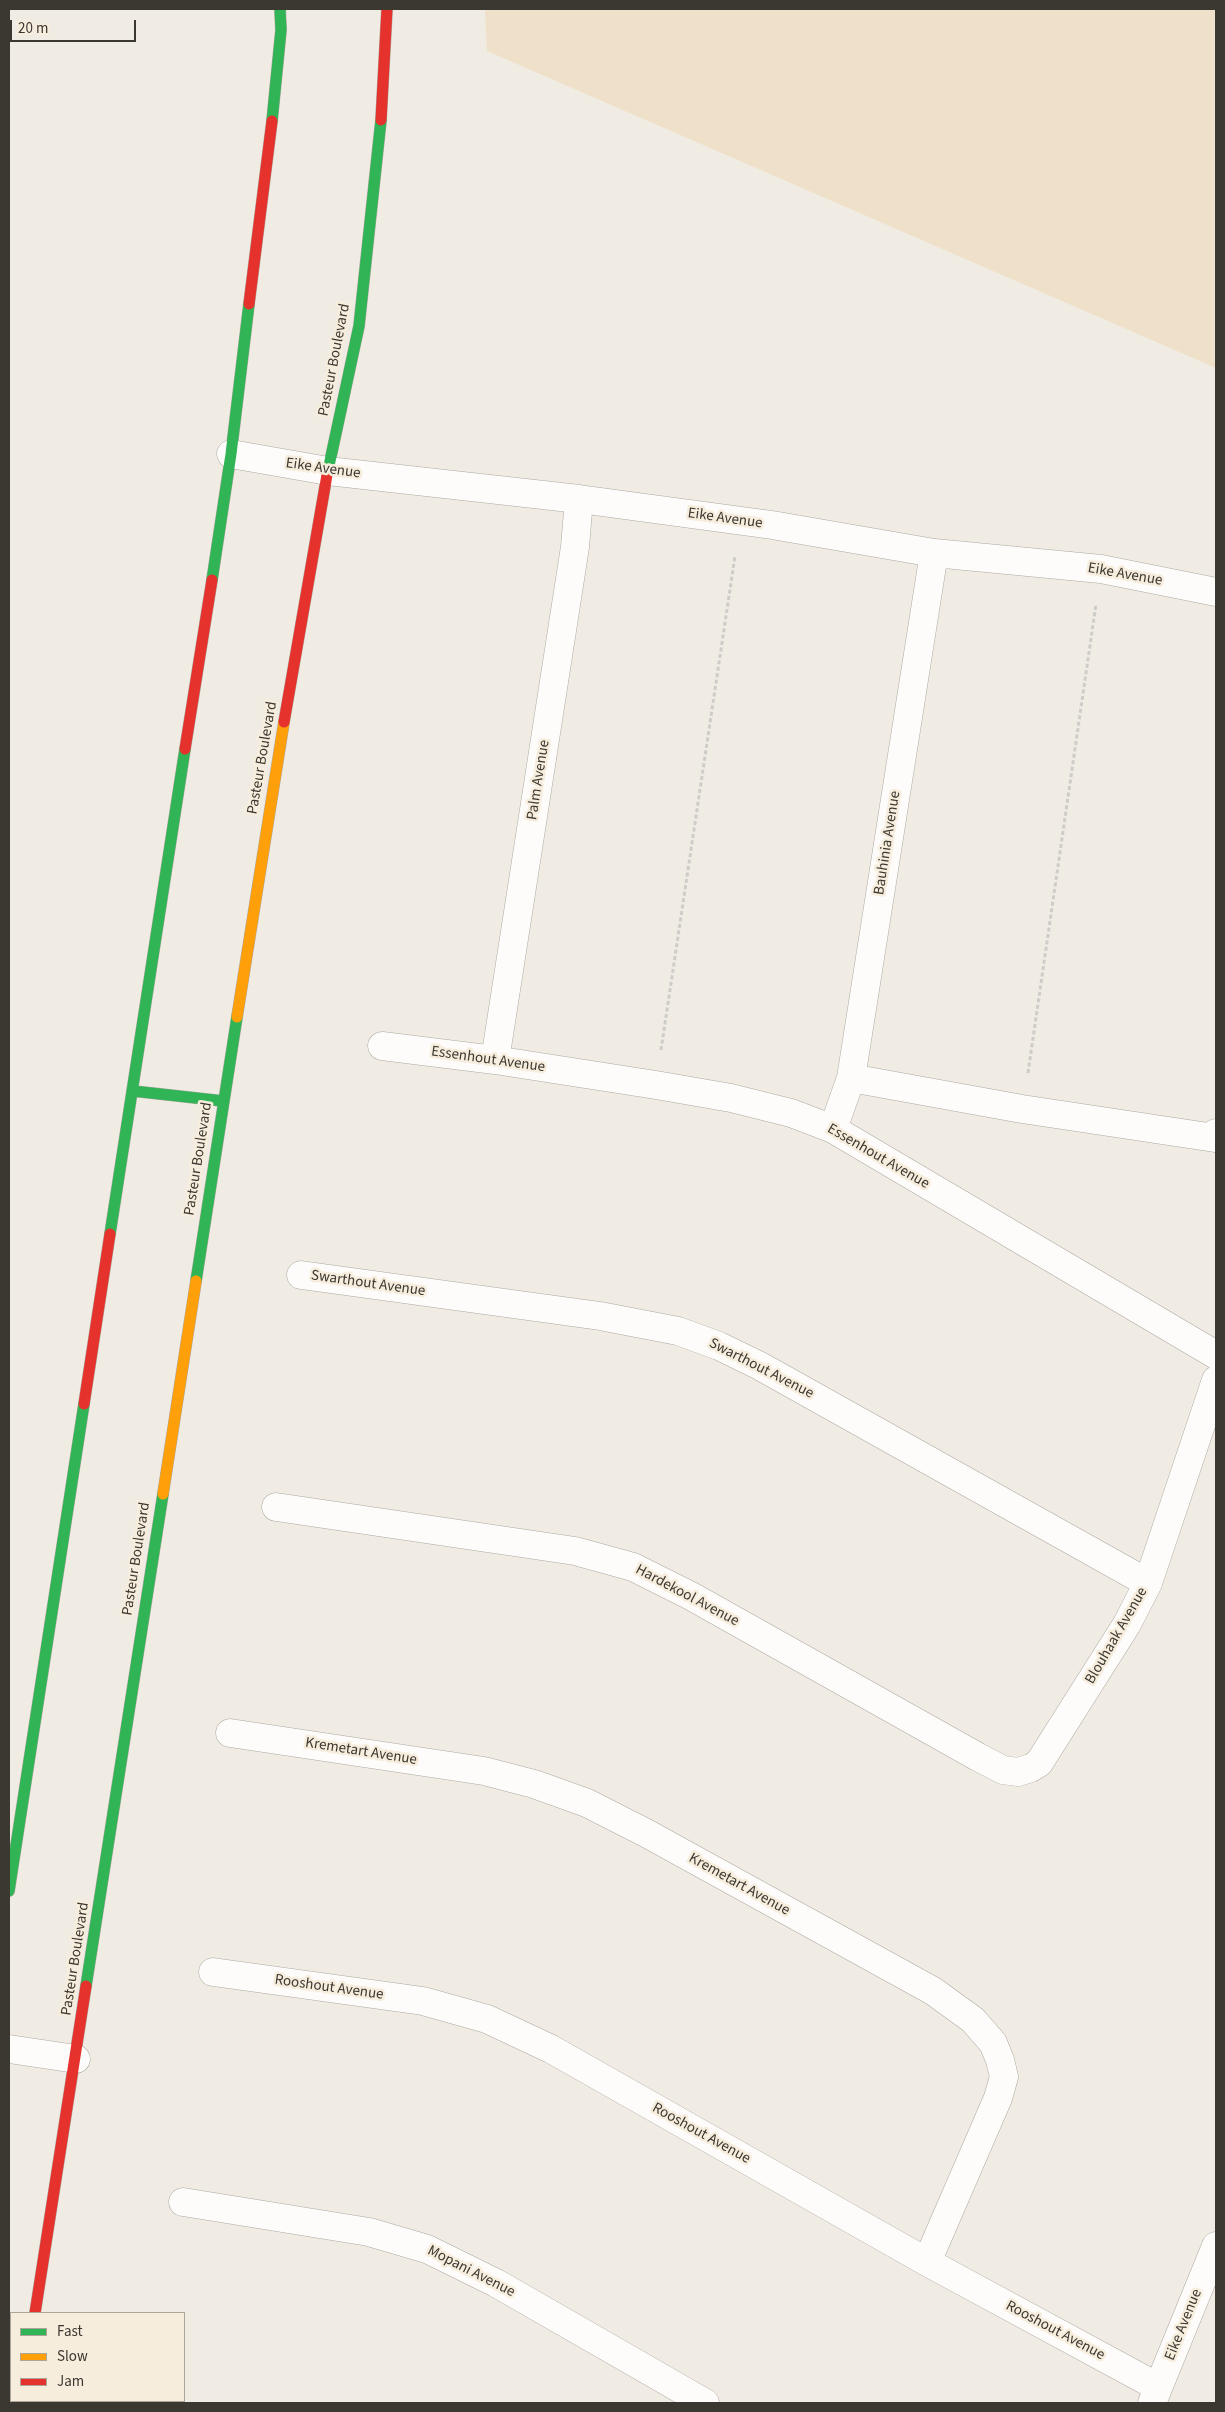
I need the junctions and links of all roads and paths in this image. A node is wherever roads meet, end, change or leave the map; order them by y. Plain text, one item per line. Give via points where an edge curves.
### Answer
1 (280, 9) edge
2 (387, 9) edge
3 (231, 454) junction
4 (328, 471) junction
5 (579, 498) junction
6 (740, 521) junction
7 (934, 553) junction
8 (1101, 569) junction
9 (1216, 592) edge
10 (382, 1046) dead end
11 (495, 1060) junction
12 (851, 1078) junction
13 (656, 1085) junction
14 (133, 1092) junction
15 (222, 1101) junction
16 (1022, 1109) junction
17 (833, 1129) junction
18 (1216, 1135) edge
19 (301, 1275) dead end
20 (1216, 1355) edge
21 (1216, 1380) edge
22 (276, 1507) dead end
23 (1148, 1583) junction
24 (230, 1733) dead end
25 (978, 1758) joint
26 (9, 1891) edge
27 (212, 1972) dead end
28 (9, 2049) edge
29 (76, 2059) junction
30 (183, 2202) dead end
31 (1216, 2246) edge
32 (927, 2262) junction
33 (35, 2312) edge
34 (1155, 2395) edge
35 (705, 2403) edge

1 - 3 street via 273,112
2 - 4 street, Pasteur Boulevard via 383,100 359,326
3 - 4 street, Eike Avenue
3 - 14 street
4 - 5 street, Eike Avenue
4 - 15 street, Pasteur Boulevard
5 - 6 street, Eike Avenue
5 - 11 street, Palm Avenue via 575,547
6 - 7 street, Eike Avenue
6 - 13 path
7 - 8 street, Eike Avenue
7 - 12 street, Bauhinia Avenue
8 - 9 street, Eike Avenue
8 - 16 path
10 - 11 street, Essenhout Avenue
11 - 13 street, Essenhout Avenue
12 - 16 street
12 - 17 street, Bauhinia Avenue
13 - 17 street, Essenhout Avenue via 740,1100 791,1113
14 - 15 street
14 - 26 street
15 - 29 street, Pasteur Boulevard
16 - 18 street
17 - 20 street, Essenhout Avenue
19 - 23 street, Swarthout Avenue via 600,1316 678,1331 760,1366
21 - 23 street, Blouhaak Avenue
22 - 25 street, Hardekool Avenue via 575,1551 633,1567 691,1596
23 - 25 street, Blouhaak Avenue via 1127,1624 1040,1763 1018,1772 1002,1770
24 - 32 street, Kremetart Avenue via 484,1771 587,1803 933,1992 973,2020 993,2043 1004,2077 998,2098
27 - 32 street, Rooshout Avenue via 422,2001 487,2020 551,2049
28 - 29 street
29 - 33 street, Pasteur Boulevard
30 - 35 street, Mopani Avenue via 369,2232 427,2248
31 - 34 street, Eike Avenue
32 - 34 street, Rooshout Avenue

